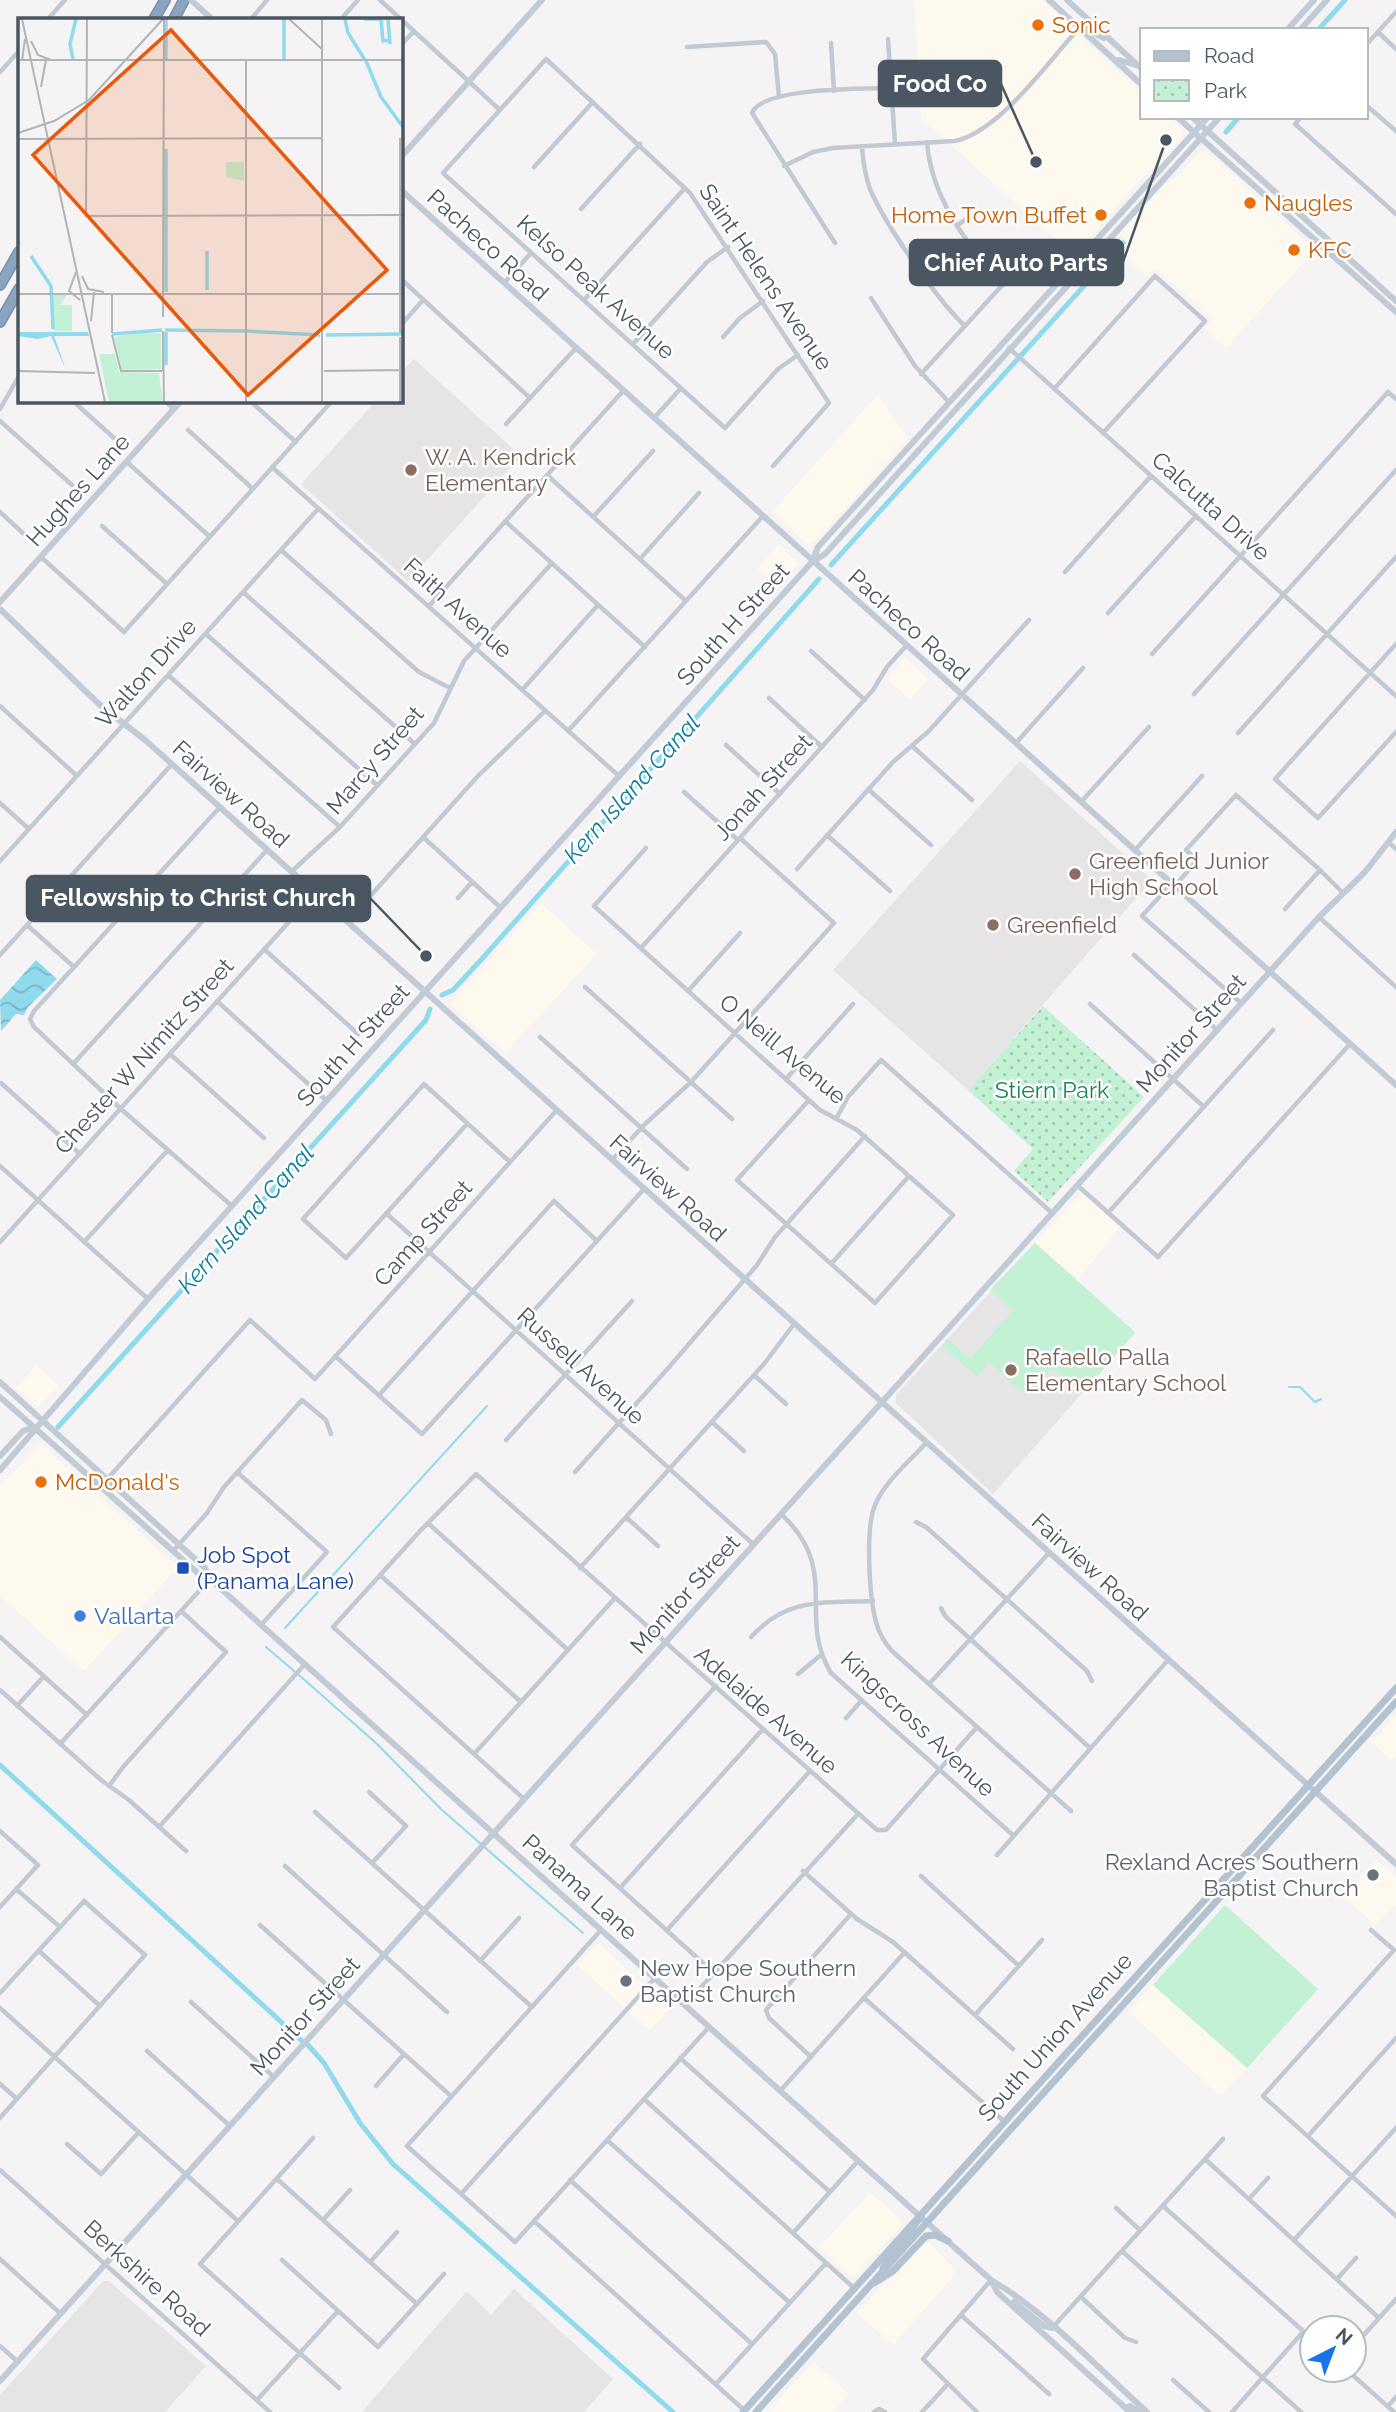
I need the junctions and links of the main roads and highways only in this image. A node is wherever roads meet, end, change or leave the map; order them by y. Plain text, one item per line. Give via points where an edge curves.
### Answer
1 (184, 0) edge
2 (164, 2) edge
3 (155, 18) edge
4 (175, 18) edge
5 (18, 254) edge
6 (0, 285) edge
7 (18, 291) edge
8 (0, 322) edge
9 (1396, 1688) edge
10 (1396, 1694) edge
11 (1396, 1702) edge
12 (1367, 1733) junction
13 (1155, 1955) junction
14 (1134, 1992) junction
15 (1120, 1995) junction
16 (1094, 2037) junction
17 (955, 2175) junction
18 (919, 2215) junction
19 (927, 2222) junction
20 (948, 2241) road end
21 (879, 2260) junction
22 (882, 2272) junction
23 (870, 2285) junction
24 (854, 2303) junction
25 (744, 2411) edge
26 (756, 2412) edge

1 - 4 highway
2 - 3 highway
5 - 6 highway
7 - 8 highway
9 - 13 main road, South Union Avenue
10 - 12 main road
11 - 12 main road, South Union Avenue
12 - 14 main road, South Union Avenue
13 - 14 main road
13 - 15 main road, South Union Avenue
14 - 16 main road, South Union Avenue
15 - 16 main road
15 - 17 main road, South Union Avenue
16 - 19 main road, South Union Avenue
17 - 18 main road, South Union Avenue
17 - 19 main road via 928,2213
18 - 21 main road, South Union Avenue
18 - 22 main road via 916,2227 886,2260
19 - 22 main road, South Union Avenue
20 - 23 main road via 926,2236 893,2271
21 - 24 main road via 853,2297
21 - 25 main road, South Union Avenue
22 - 23 main road, South Union Avenue
23 - 24 main road, South Union Avenue
24 - 26 main road, South Union Avenue

